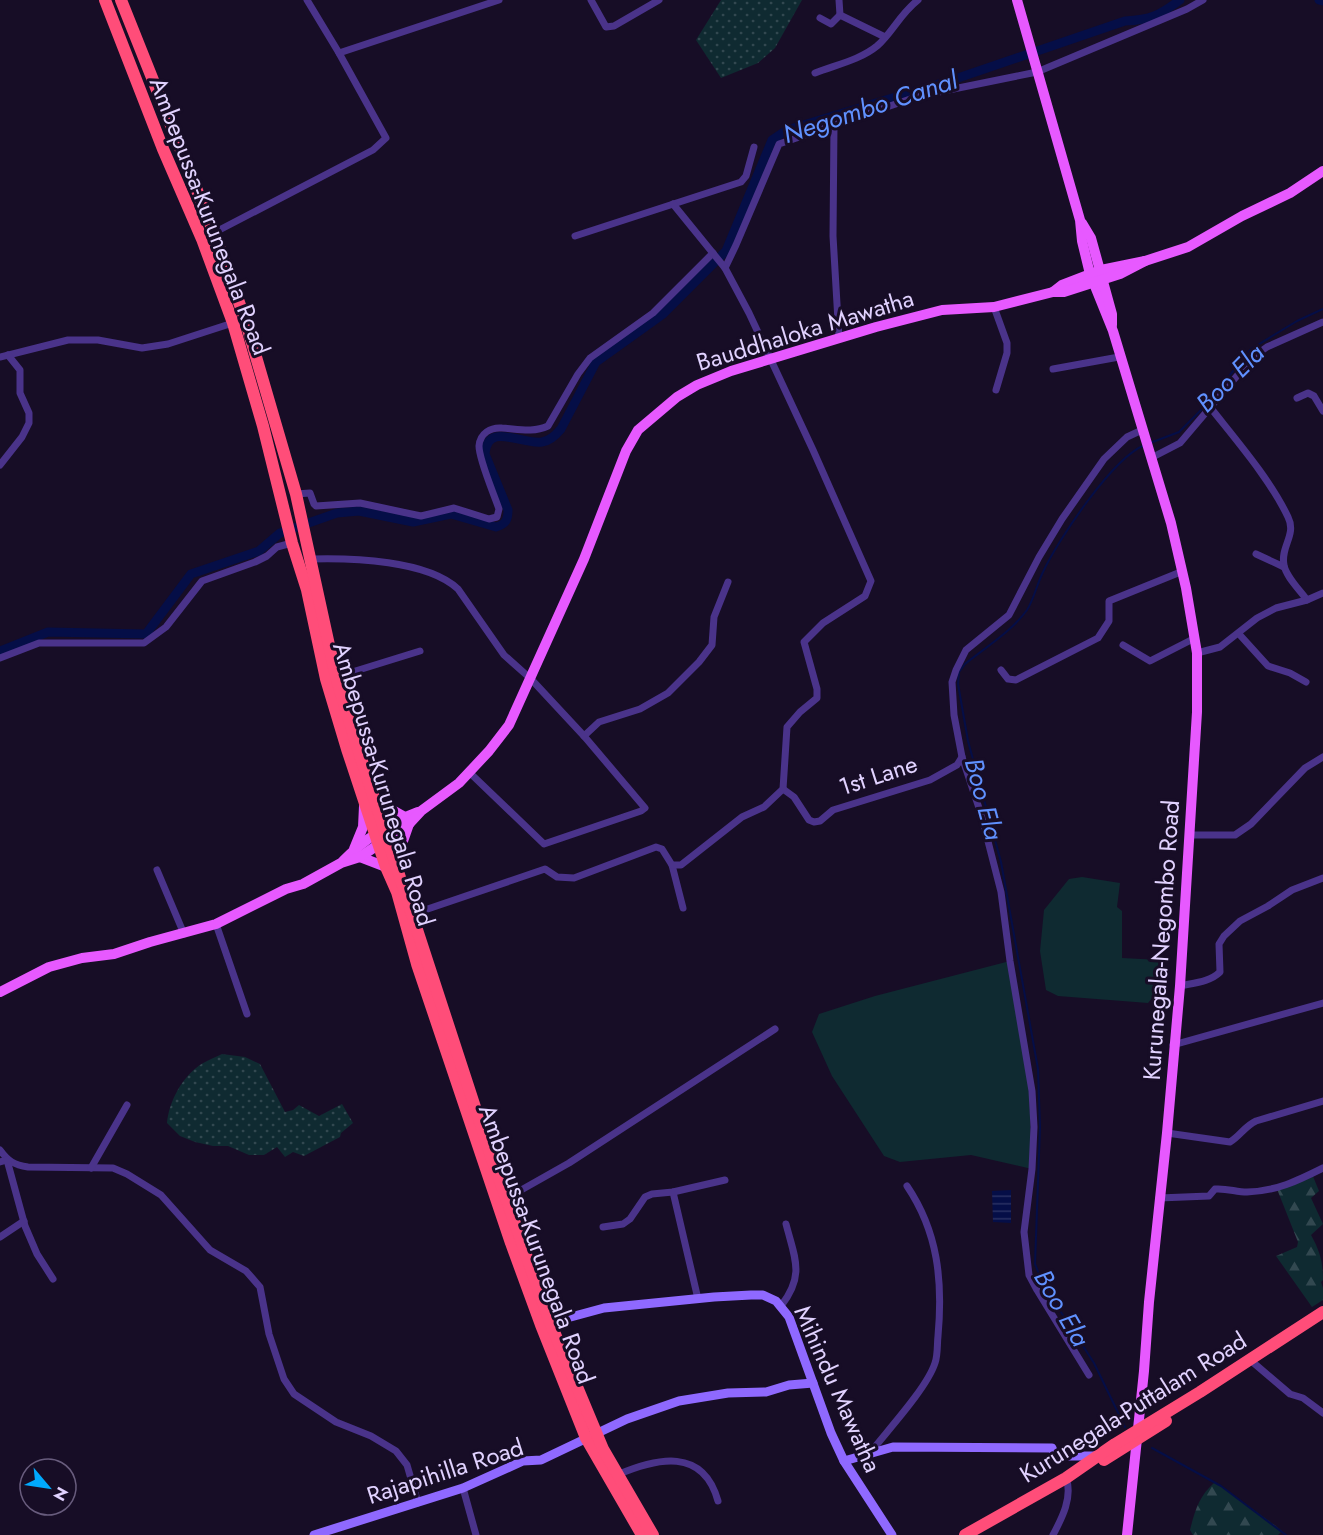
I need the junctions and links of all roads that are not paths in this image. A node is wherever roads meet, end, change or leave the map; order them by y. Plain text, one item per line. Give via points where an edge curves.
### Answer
1 (105, 0) edge
2 (121, 0) edge
3 (307, 0) edge
4 (499, 0) edge
5 (591, 0) edge
6 (659, 0) edge
7 (839, 0) edge
8 (918, 0) edge
9 (1017, 0) edge
10 (1203, 0) edge
11 (840, 15) junction
12 (820, 18) dead end
13 (885, 37) junction
14 (339, 53) junction
15 (1036, 69) junction
16 (815, 73) dead end
17 (834, 125) junction
18 (754, 147) dead end
19 (1323, 171) edge
20 (673, 204) junction
21 (214, 232) junction
22 (574, 236) dead end
23 (202, 239) junction
24 (713, 254) junction
25 (725, 268) junction
26 (1097, 277) junction
27 (994, 307) junction
28 (245, 319) junction
29 (233, 322) junction
30 (1323, 322) edge
31 (839, 338) junction
32 (4, 356) edge
33 (1119, 357) junction
34 (769, 359) junction
35 (1053, 369) dead end
36 (996, 390) dead end
37 (1297, 398) dead end
38 (1210, 407) junction
39 (1323, 411) edge
40 (1144, 434) junction
41 (1151, 458) junction
42 (0, 465) edge
43 (296, 494) junction
44 (292, 543) junction
45 (1256, 554) dead end
46 (312, 559) junction
47 (1284, 567) junction
48 (1183, 571) junction
49 (728, 582) dead end
50 (1323, 593) edge
51 (1307, 600) junction
52 (1239, 633) junction
53 (1195, 638) junction
54 (1123, 645) dead end
55 (420, 651) dead end
56 (1197, 652) junction
57 (0, 658) edge
58 (1000, 670) dead end
59 (336, 677) junction
60 (531, 679) junction
61 (1306, 682) dead end
62 (584, 736) junction
63 (962, 757) junction
64 (1323, 757) edge
65 (470, 773) junction
66 (783, 789) junction
67 (369, 798) junction
68 (407, 820) junction
69 (1191, 835) junction
70 (382, 836) junction
71 (357, 853) junction
72 (391, 864) junction
73 (672, 865) junction
74 (157, 870) dead end
75 (1323, 878) edge
76 (683, 908) dead end
77 (413, 914) junction
78 (216, 924) junction
79 (184, 934) junction
80 (1180, 986) junction
81 (0, 992) edge
82 (1323, 1003) edge
83 (247, 1014) dead end
84 (774, 1029) dead end
85 (1173, 1045) junction
86 (1323, 1101) edge
87 (127, 1106) dead end
88 (1167, 1133) junction
89 (0, 1150) edge
90 (3, 1161) edge
91 (91, 1168) junction
92 (1323, 1168) edge
93 (725, 1180) dead end
94 (907, 1186) dead end
95 (673, 1192) junction
96 (507, 1198) junction
97 (1159, 1198) junction
98 (24, 1221) junction
99 (786, 1224) dead end
100 (603, 1227) dead end
101 (0, 1237) edge
102 (53, 1279) dead end
103 (698, 1299) junction
104 (781, 1306) junction
105 (1323, 1312) edge
106 (1323, 1318) edge
107 (546, 1324) junction
108 (1252, 1361) junction
109 (1089, 1375) dead end
110 (813, 1383) junction
111 (1323, 1413) edge
112 (1138, 1434) junction
113 (591, 1436) junction
114 (870, 1453) junction
115 (1097, 1456) junction
116 (844, 1461) junction
117 (616, 1475) junction
118 (1068, 1482) junction
119 (463, 1488) junction
120 (718, 1501) dead end
121 (418, 1503) junction
122 (334, 1532) edge
123 (314, 1535) edge
124 (476, 1535) edge
125 (642, 1535) edge
126 (653, 1535) edge
127 (891, 1535) edge
128 (964, 1535) edge
129 (980, 1535) edge
130 (1053, 1535) edge
131 (1127, 1535) edge

1 - 23 highway, Ambepussa-Kurunegala Road
2 - 21 highway, Ambepussa-Kurunegala Road
3 - 14 street
4 - 14 street
5 - 6 street via 606,27
7 - 11 street
8 - 13 street via 905,10
9 - 15 main road
10 - 15 street
11 - 12 street via 831,24
11 - 13 street
13 - 16 street via 868,52
14 - 21 street via 386,138 373,150
15 - 17 street via 920,96
15 - 26 main road via 1080,220 1091,238
17 - 25 street via 779,144
17 - 31 street via 833,236
18 - 20 street via 741,182
19 - 26 main road, Bauddhaloka Mawatha via 1188,247 1132,269
20 - 22 street
20 - 24 street
21 - 23 street
21 - 28 highway, Ambepussa-Kurunegala Road
23 - 29 highway, Ambepussa-Kurunegala Road
24 - 25 street
24 - 43 street via 653,313 590,358 548,426 534,430 493,428 484,435 480,452 497,517 489,519 453,508 420,516 360,503 316,506 310,493
25 - 34 street
26 - 27 main road, Bauddhaloka Mawatha
26 - 33 main road
27 - 31 main road, Bauddhaloka Mawatha via 942,310
27 - 36 street via 1007,343
28 - 29 street
28 - 43 highway, Ambepussa-Kurunegala Road
29 - 32 street via 168,344 142,348 98,340 68,340
29 - 44 highway, Ambepussa-Kurunegala Road
30 - 38 street via 1253,357
31 - 34 main road, Bauddhaloka Mawatha
32 - 42 street via 20,370 20,393 29,423
33 - 35 street
33 - 40 main road
34 - 60 main road, Bauddhaloka Mawatha via 697,385 638,430
34 - 66 street via 871,581 865,596 824,623 804,642 817,698 787,727
37 - 39 street via 1308,393 1314,396
38 - 41 street via 1180,443
38 - 47 street via 1253,462 1289,518 1293,531 1284,551
40 - 41 main road, Kurunegala-Negombo Road
40 - 63 street via 1127,437 1104,459 1062,519 1009,615 966,650 952,682
41 - 48 main road, Kurunegala-Negombo Road
43 - 46 highway, Ambepussa-Kurunegala Road
44 - 57 street via 277,547 255,562 202,581 166,627 144,643 39,643
44 - 67 highway, Ambepussa-Kurunegala Road via 307,590 326,679
45 - 47 street
46 - 59 highway, Ambepussa-Kurunegala Road
46 - 60 street via 390,563 449,581 504,656
47 - 51 street
48 - 53 main road, Kurunegala-Negombo Road
48 - 58 street via 1109,601 1109,621 1098,638 1016,680 1008,679
49 - 62 street via 714,617 712,645 699,662 668,693 640,709 599,722
50 - 51 street
51 - 52 street via 1276,608
52 - 56 street via 1220,647
52 - 61 street via 1268,666
53 - 54 street via 1150,661
53 - 56 main road, Kurunegala-Negombo Road
55 - 59 street
56 - 69 main road, Kurunegala-Negombo Road
59 - 67 highway, Ambepussa-Kurunegala Road
60 - 62 street
60 - 65 main road, Bauddhaloka Mawatha via 509,725
62 - 65 street via 645,808 641,812 544,844
63 - 66 street, 1st Lane via 957,765 930,780 833,810 820,821 809,820 794,797
63 - 109 street via 1001,892 1032,1091 1032,1169 1024,1232 1029,1275
64 - 69 street via 1305,768 1251,824 1235,835
65 - 68 main road, Bauddhaloka Mawatha
66 - 73 street via 681,866
67 - 68 main road
67 - 70 highway, Ambepussa-Kurunegala Road
67 - 71 main road
68 - 70 main road, Bauddhaloka Mawatha
68 - 72 main road
69 - 80 main road, Kurunegala-Negombo Road
70 - 71 main road, Bauddhaloka Mawatha
70 - 72 highway, Ambepussa-Kurunegala Road
71 - 72 main road
71 - 78 main road, Bauddhaloka Mawatha via 303,884
72 - 77 highway, Ambepussa-Kurunegala Road
72 - 107 highway, Ambepussa-Kurunegala Road via 417,964 468,1119
73 - 76 street
73 - 77 street via 662,849 656,847 574,878 556,877 544,869
74 - 79 street
75 - 80 street via 1292,890 1240,921 1219,944 1220,972
77 - 96 highway, Ambepussa-Kurunegala Road
78 - 79 main road, Bauddhaloka Mawatha
78 - 83 street
79 - 81 main road, Bauddhaloka Mawatha via 49,967
80 - 85 main road, Kurunegala-Negombo Road
82 - 85 street
84 - 96 street via 569,1163
85 - 88 main road, Kurunegala-Negombo Road
86 - 88 street via 1256,1120 1230,1142
87 - 91 street
88 - 97 main road, Kurunegala-Negombo Road
89 - 90 street
90 - 91 street via 28,1167
90 - 98 street
91 - 121 street via 113,1168 161,1195 210,1250 246,1271 260,1287 269,1334 284,1379 294,1394 336,1422 396,1451 407,1465
92 - 97 street via 1277,1189 1236,1192 1226,1188 1215,1189 1209,1196
93 - 95 street
94 - 114 street via 936,1250 941,1302 935,1363 922,1387
95 - 100 street via 645,1197 624,1224
95 - 103 street
96 - 107 highway, Ambepussa-Kurunegala Road
97 - 112 main road, Kurunegala-Negombo Road
98 - 101 street
98 - 102 street
99 - 104 street via 796,1269 792,1292
103 - 104 street, Mihindu Mawatha via 763,1295
103 - 107 street, Mihindu Mawatha via 604,1308
104 - 110 street, Mihindu Mawatha
105 - 108 highway, Kurunegala-Puttalam Road
106 - 108 highway, Kurunegala-Puttalam Road
107 - 113 highway, Ambepussa-Kurunegala Road
108 - 111 street via 1290,1394
108 - 112 highway, Kurunegala-Puttalam Road
110 - 113 street, Rajapihilla Road via 679,1401
110 - 116 street, Mihindu Mawatha
112 - 115 highway, Kurunegala-Puttalam Road
112 - 118 highway, Kurunegala-Puttalam Road
112 - 131 main road, Kurunegala-Negombo Road
113 - 117 highway, Ambepussa-Kurunegala Road
113 - 119 street, Rajapihilla Road via 541,1460 523,1461
113 - 125 highway, Ambepussa-Kurunegala Road
114 - 115 street via 893,1447 1016,1448 1052,1449 1055,1456
114 - 116 street
115 - 118 highway, Kurunegala-Puttalam Road
116 - 127 street, Mihindu Mawatha
117 - 120 street via 643,1464 672,1461 694,1466 706,1474
117 - 126 highway, Ambepussa-Kurunegala Road
118 - 128 highway, Kurunegala-Puttalam Road
118 - 129 highway, Kurunegala-Puttalam Road
118 - 130 street via 1066,1505
119 - 121 street, Rajapihilla Road
119 - 124 street
121 - 122 street, Rajapihilla Road
122 - 123 street, Rajapihilla Road

